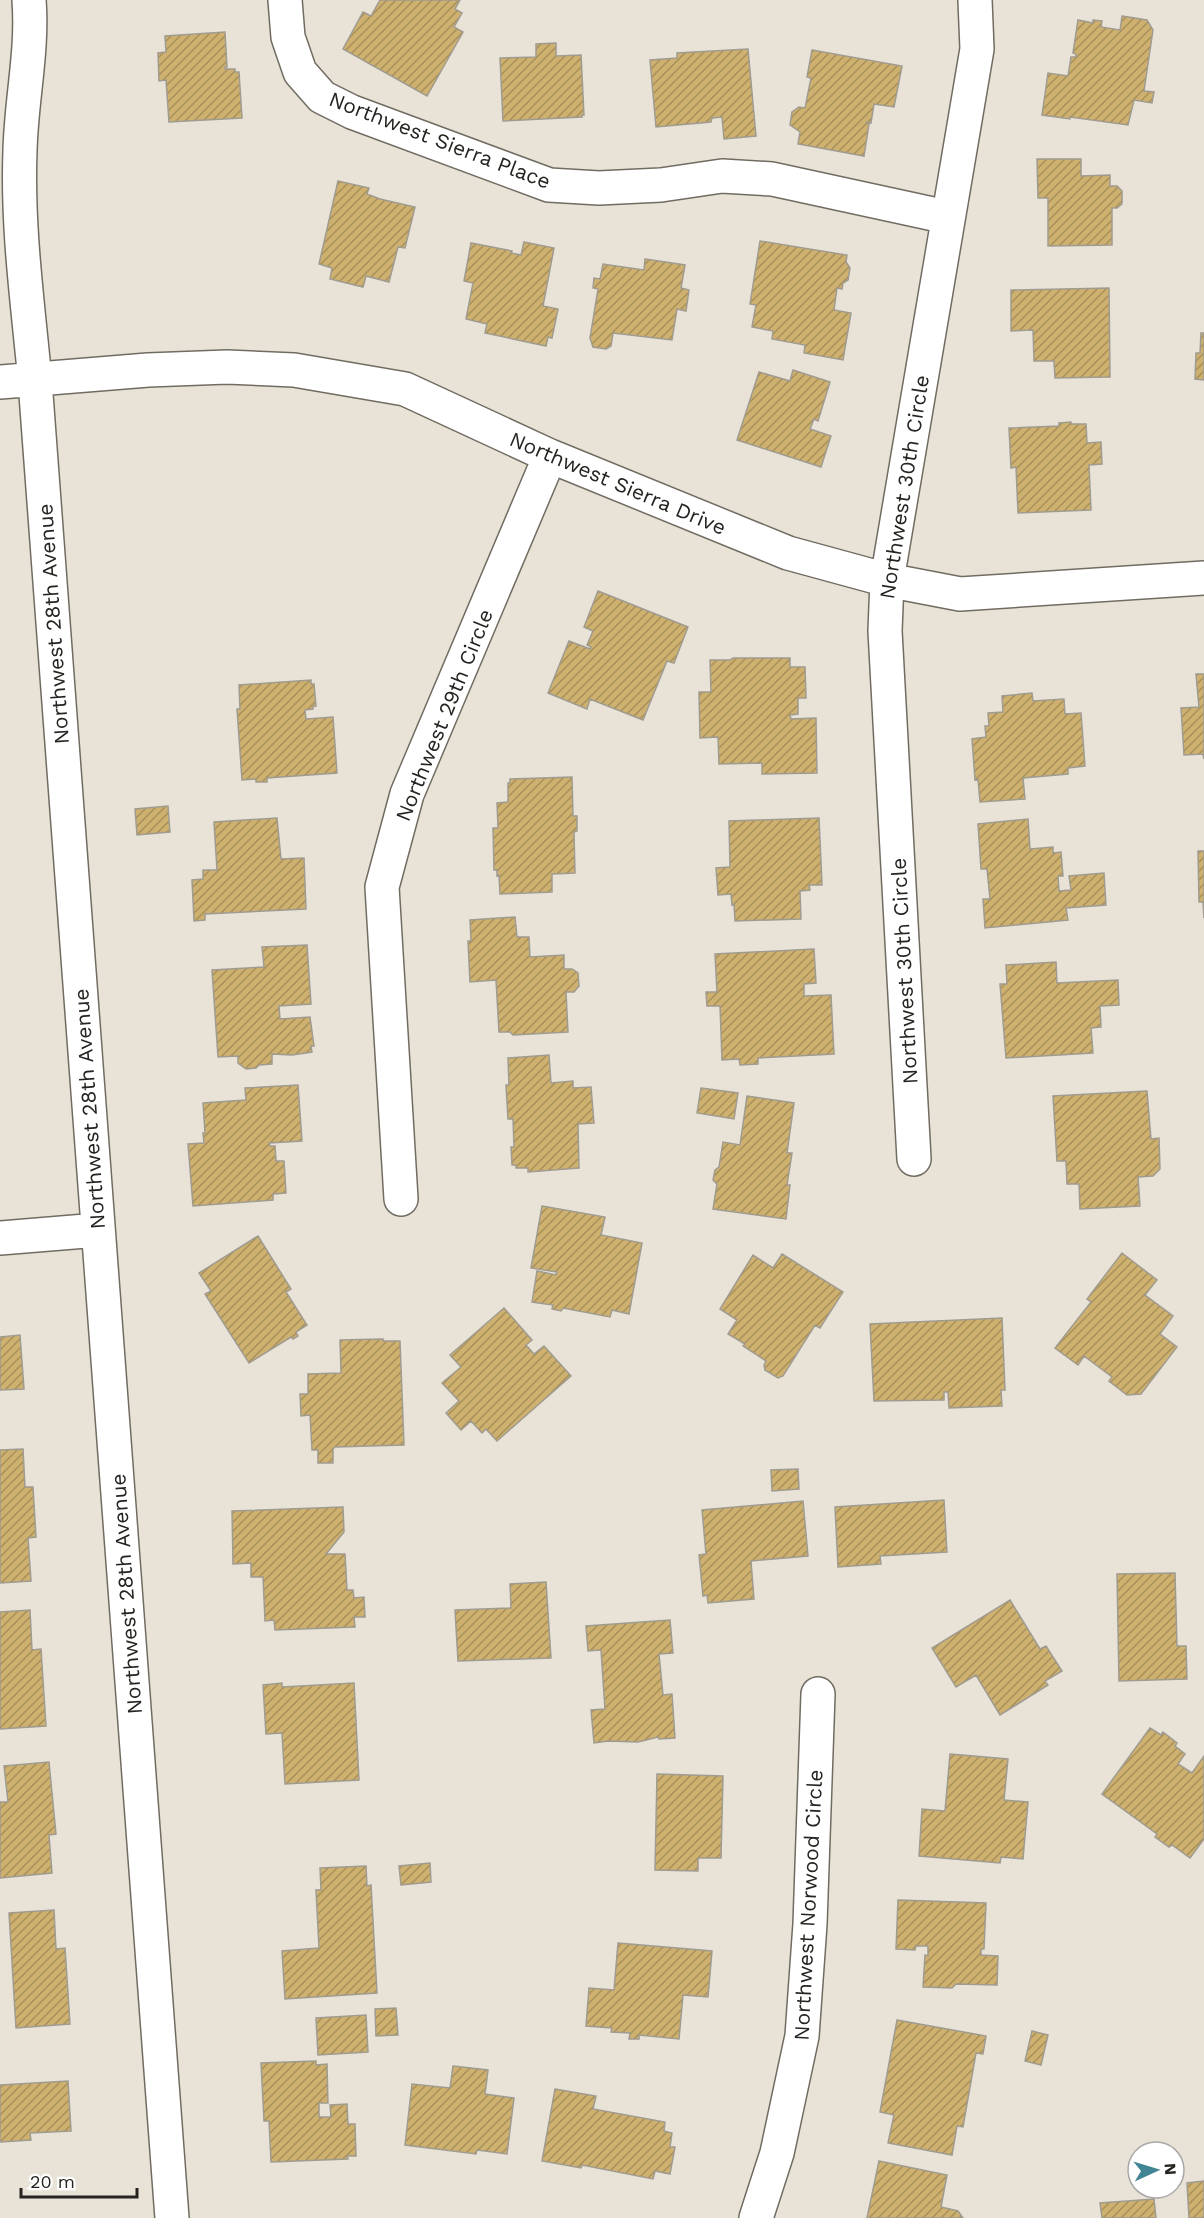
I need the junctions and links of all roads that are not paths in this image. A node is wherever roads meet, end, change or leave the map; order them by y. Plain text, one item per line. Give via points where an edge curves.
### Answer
1 (29, 0) edge
2 (285, 0) edge
3 (975, 0) edge
4 (947, 217) junction
5 (35, 381) junction
6 (0, 382) edge
7 (550, 456) junction
8 (1204, 578) edge
9 (887, 580) junction
10 (914, 1159) dead end
11 (400, 1199) dead end
12 (98, 1230) junction
13 (0, 1238) edge
14 (818, 1694) dead end
15 (172, 2218) edge
16 (756, 2218) edge

1 - 5 street, Northwest 28th Avenue via 20,209
2 - 4 street, Northwest Sierra Place via 288,37 300,72 322,97 352,112 549,185 661,185 722,176 772,179
3 - 4 street, Northwest 30th Circle via 977,49
4 - 9 street, Northwest 30th Circle
5 - 6 street, Northwest Sierra Drive
5 - 7 street, Northwest Sierra Drive via 148,370 294,370 405,389
5 - 12 street, Northwest 28th Avenue
7 - 9 street, Northwest Sierra Drive via 788,553
7 - 11 street, Northwest 29th Circle via 407,794 382,887
8 - 9 street, Northwest Sierra Drive via 960,594
9 - 10 street, Northwest 30th Circle via 885,631
12 - 13 street
12 - 15 street, Northwest 28th Avenue
14 - 16 street, Northwest Norwood Circle via 811,1912 802,2036 777,2153

